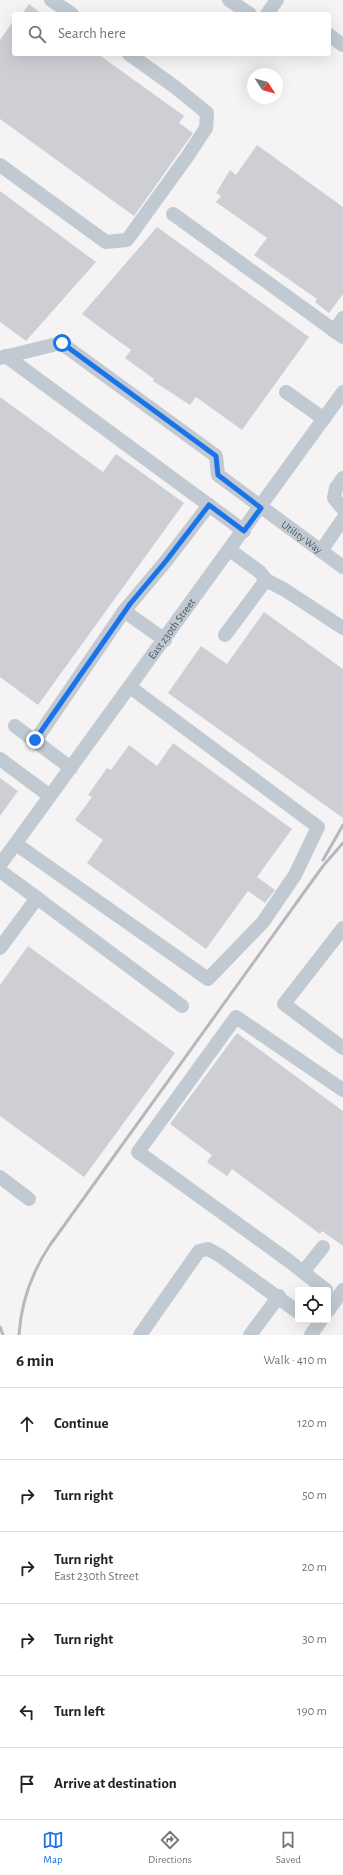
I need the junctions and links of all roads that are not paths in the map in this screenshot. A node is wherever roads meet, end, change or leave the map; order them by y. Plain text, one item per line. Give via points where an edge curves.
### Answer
1 (51, 0) edge
2 (229, 0) edge
3 (277, 0) edge
4 (69, 12) edge
5 (247, 12) edge
6 (268, 12) edge
7 (331, 36) edge
8 (343, 45) edge
9 (132, 56) edge
10 (0, 165) edge
11 (173, 214) dead end
12 (343, 318) edge
13 (338, 334) edge
14 (3, 357) edge
15 (286, 392) dead end
16 (343, 392) edge
17 (324, 419) junction
18 (343, 478) edge
19 (209, 505) junction
20 (261, 508) junction
21 (343, 509) edge
22 (343, 519) edge
23 (244, 531) junction
24 (230, 550) junction
25 (321, 551) junction
26 (343, 567) edge
27 (266, 580) junction
28 (124, 611) junction
29 (343, 628) edge
30 (226, 635) dead end
31 (165, 640) junction
32 (130, 687) junction
33 (15, 726) dead end
34 (35, 740) junction
35 (0, 759) edge
36 (71, 768) junction
37 (50, 796) junction
38 (16, 844) junction
39 (0, 865) edge
40 (0, 871) edge
41 (37, 898) junction
42 (343, 928) edge
43 (0, 948) edge
44 (182, 1006) dead end
45 (343, 1048) edge
46 (343, 1090) edge
47 (0, 1178) edge
48 (28, 1199) dead end
49 (323, 1247) dead end
50 (303, 1272) junction
51 (333, 1292) edge
52 (279, 1296) junction
53 (295, 1309) edge
54 (140, 1335) edge
55 (250, 1335) edge

1 - 4 street
2 - 5 street
3 - 6 street
7 - 8 street
9 - 10 street via 207,113 206,128 127,240 106,242
11 - 13 street
12 - 13 street
14 - 19 street
14 - 20 street, Utility Way via 62,343 216,456 218,475
15 - 17 street
16 - 17 street, East 230th Street
17 - 20 street, East 230th Street
18 - 21 street via 336,488 334,498
19 - 23 street
19 - 28 street
20 - 23 street, East 230th Street
20 - 25 street, Utility Way
22 - 25 street
23 - 24 street, East 230th Street
24 - 27 street via 260,572
24 - 31 street, East 230th Street
25 - 26 street, Utility Way
27 - 29 street
27 - 30 street
28 - 31 street
28 - 34 street
31 - 32 street, East 230th Street
32 - 36 street, East 230th Street
32 - 38 street via 318,827 295,875 263,922 208,979
33 - 34 street
34 - 36 street
35 - 37 street
36 - 37 street, East 230th Street
37 - 38 street, East 230th Street
38 - 39 street, East 230th Street
40 - 41 street
41 - 43 street
41 - 44 street
42 - 45 street via 284,1004
46 - 50 street via 236,1017 138,1152
47 - 48 street
49 - 50 street
50 - 51 street
52 - 53 street
52 - 54 street via 219,1255 208,1249 199,1250
52 - 55 street

